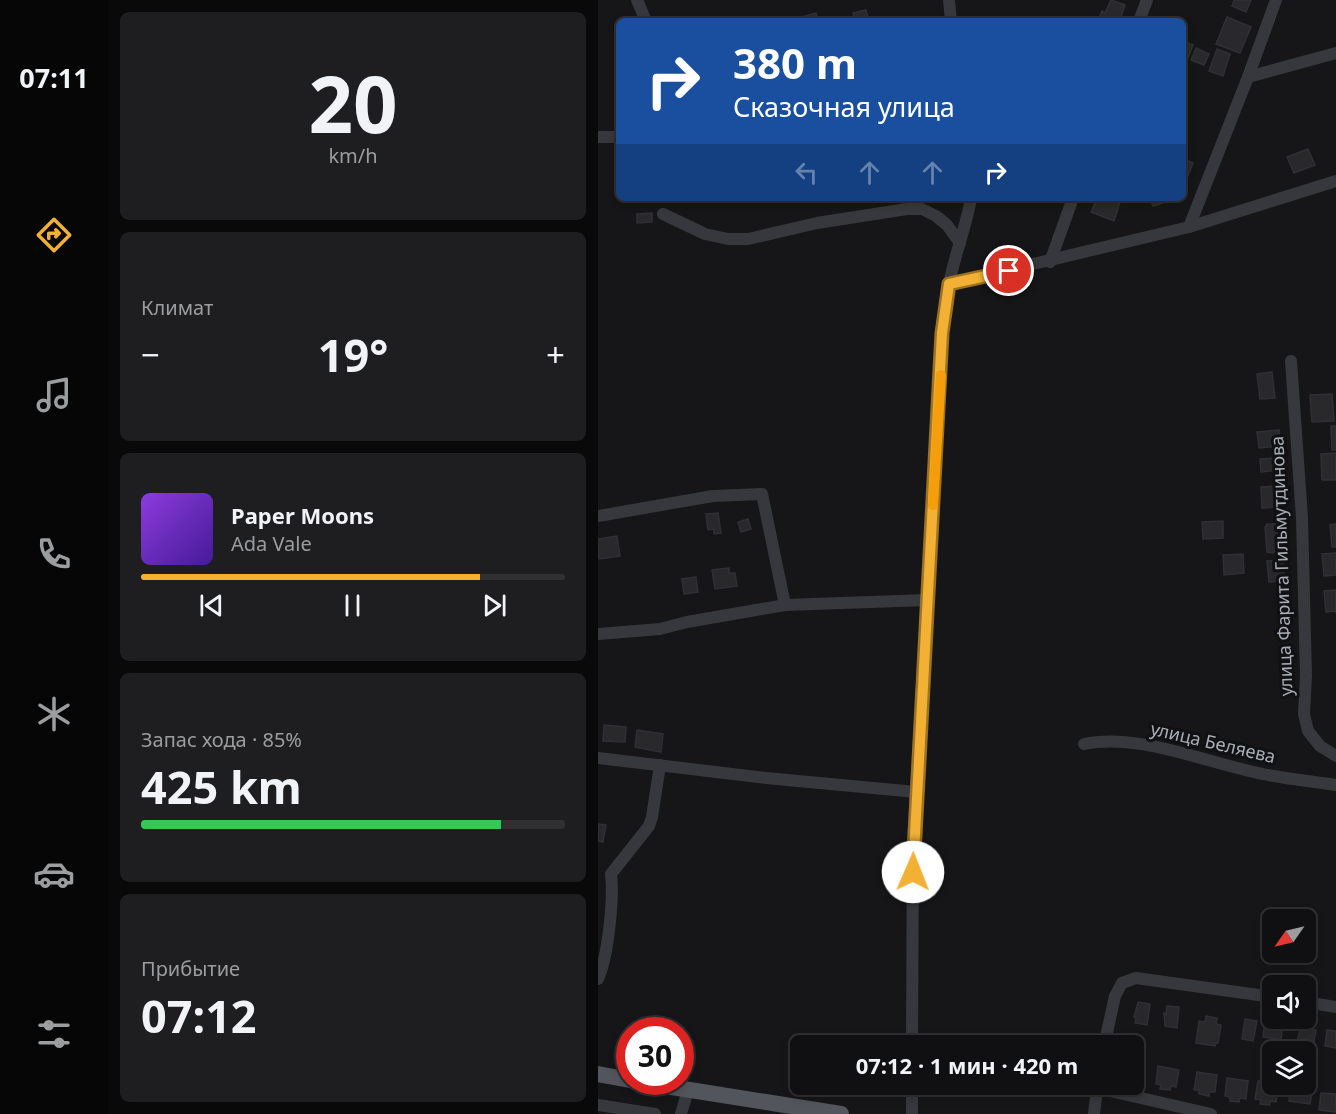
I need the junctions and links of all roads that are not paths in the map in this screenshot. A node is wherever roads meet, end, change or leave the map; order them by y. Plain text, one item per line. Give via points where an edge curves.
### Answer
1 (637, 0) edge
2 (949, 0) edge
3 (1147, 0) edge
4 (1276, 0) edge
5 (645, 18) edge
6 (951, 18) edge
7 (1140, 18) edge
8 (1336, 53) edge
9 (1248, 77) junction
10 (616, 137) edge
11 (598, 138) edge
12 (1336, 182) edge
13 (908, 201) edge
14 (970, 201) edge
15 (1072, 201) edge
16 (922, 209) junction
17 (663, 214) dead end
18 (1189, 227) junction
19 (960, 243) junction
20 (1050, 262) junction
21 (949, 284) junction
22 (1291, 361) dead end
23 (598, 516) edge
24 (926, 600) junction
25 (785, 605) junction
26 (598, 634) edge
27 (1084, 744) dead end
28 (1336, 756) edge
29 (598, 758) edge
30 (660, 765) junction
31 (1336, 785) edge
32 (916, 792) junction
33 (604, 874) edge
34 (598, 979) edge
35 (1262, 995) edge
36 (1316, 1003) edge
37 (1336, 1006) edge
38 (912, 1035) edge
39 (1106, 1035) edge
40 (598, 1074) edge
41 (616, 1077) edge
42 (694, 1091) edge
43 (686, 1095) edge
44 (912, 1095) edge
45 (1096, 1095) edge
46 (1134, 1095) edge
47 (598, 1105) edge
48 (655, 1114) edge
49 (680, 1114) edge
50 (841, 1114) edge
51 (912, 1114) edge
52 (1094, 1114) edge
53 (1211, 1114) edge

1 - 5 street
2 - 6 street
3 - 7 street
4 - 9 street
8 - 9 street
9 - 18 street
10 - 11 street
12 - 18 street
13 - 16 street
14 - 19 street
15 - 20 street
16 - 17 street via 728,239 705,234
16 - 19 street via 948,225
18 - 20 street
19 - 21 street
20 - 21 street
21 - 24 street via 942,333
22 - 28 street, улица Фарита Гильмутдинова via 1302,518 1304,714 1308,731 1320,746
23 - 25 street via 713,496 762,494
24 - 25 street
24 - 32 street
25 - 26 street via 660,628
27 - 31 street, улица Беляева via 1101,740 1128,743 1190,754 1262,774
29 - 30 street
30 - 32 street
30 - 33 street via 649,826
32 - 38 street
33 - 34 street via 613,891
35 - 39 street via 1136,978 1122,983 1115,996
36 - 37 street
40 - 41 main road
42 - 50 main road
43 - 49 street
44 - 51 street
45 - 52 street
46 - 53 street
47 - 48 street

